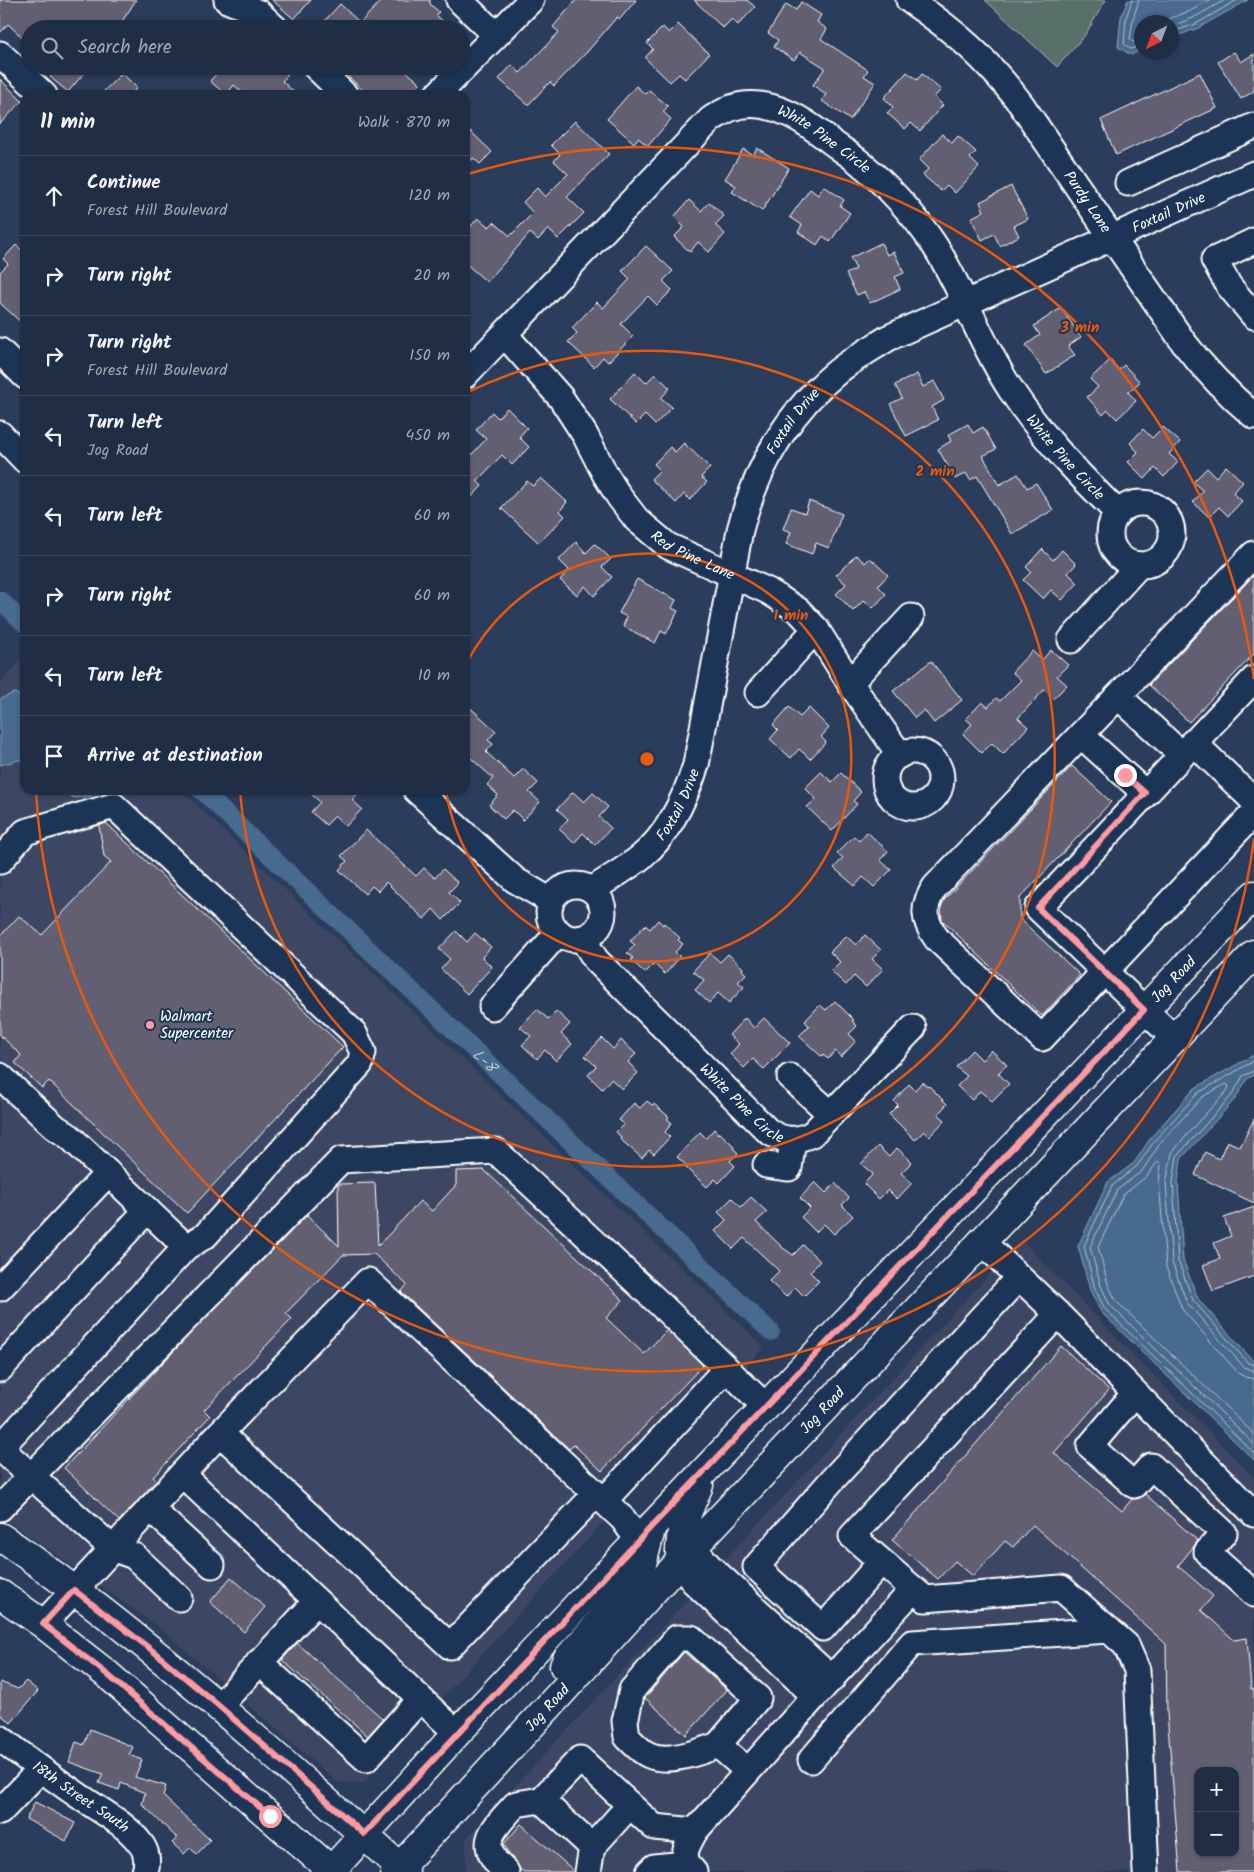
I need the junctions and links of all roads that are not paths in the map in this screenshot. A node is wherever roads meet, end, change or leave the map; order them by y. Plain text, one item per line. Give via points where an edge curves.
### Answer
1 (227, 0) edge
2 (459, 0) edge
3 (531, 0) edge
4 (909, 0) edge
5 (266, 20) edge
6 (496, 35) junction
7 (0, 54) edge
8 (470, 61) edge
9 (20, 73) edge
10 (23, 75) edge
11 (324, 75) edge
12 (457, 75) edge
13 (39, 90) edge
14 (339, 90) edge
15 (442, 90) edge
16 (1254, 126) edge
17 (1254, 174) edge
18 (1128, 183) dead end
19 (1112, 238) junction
20 (1254, 242) edge
21 (965, 304) junction
22 (1254, 316) edge
23 (505, 335) junction
24 (0, 351) edge
25 (470, 370) edge
26 (20, 371) edge
27 (1254, 416) edge
28 (0, 434) edge
29 (20, 455) edge
30 (1118, 513) junction
31 (1254, 554) edge
32 (1139, 565) junction
33 (732, 575) junction
34 (910, 617) dead end
35 (816, 629) junction
36 (1071, 640) dead end
37 (1254, 679) edge
38 (850, 683) junction
39 (758, 693) dead end
40 (1118, 696) junction
41 (1081, 735) junction
42 (1187, 748) junction
43 (900, 755) dead end
44 (1145, 793) junction
45 (422, 795) edge
46 (1254, 800) edge
47 (1254, 813) edge
48 (0, 861) edge
49 (592, 890) junction
50 (1254, 895) edge
51 (552, 901) junction
52 (571, 935) junction
53 (1254, 954) edge
54 (1104, 972) junction
55 (492, 1007) dead end
56 (1144, 1010) junction
57 (913, 1028) dead end
58 (1174, 1038) junction
59 (0, 1076) edge
60 (790, 1077) dead end
61 (831, 1114) junction
62 (793, 1140) junction
63 (766, 1165) dead end
64 (108, 1172) junction
65 (147, 1210) junction
66 (982, 1241) junction
67 (186, 1247) junction
68 (1019, 1277) junction
69 (0, 1288) edge
70 (1058, 1314) junction
71 (0, 1369) edge
72 (726, 1369) junction
73 (1135, 1393) junction
74 (766, 1406) junction
75 (220, 1433) junction
76 (0, 1448) edge
77 (705, 1470) junction
78 (182, 1474) junction
79 (32, 1477) junction
80 (599, 1496) junction
81 (0, 1508) edge
82 (150, 1508) junction
83 (1254, 1514) edge
84 (645, 1533) junction
85 (0, 1536) edge
86 (112, 1548) junction
87 (686, 1554) junction
88 (882, 1562) junction
89 (212, 1565) dead end
90 (74, 1590) junction
91 (913, 1590) junction
92 (0, 1594) edge
93 (1254, 1594) edge
94 (179, 1598) dead end
95 (316, 1602) junction
96 (43, 1624) junction
97 (1109, 1630) junction
98 (259, 1662) junction
99 (824, 1687) junction
100 (420, 1699) junction
101 (550, 1705) junction
102 (219, 1706) junction
103 (457, 1734) junction
104 (0, 1738) edge
105 (718, 1745) junction
106 (811, 1760) dead end
107 (40, 1770) junction
108 (748, 1771) junction
109 (541, 1800) junction
110 (630, 1805) junction
111 (0, 1812) edge
112 (695, 1831) junction
113 (364, 1834) junction
114 (592, 1847) junction
115 (690, 1868) edge
116 (146, 1869) edge
117 (400, 1870) edge
118 (332, 1871) edge
119 (506, 1872) edge
120 (588, 1872) edge
121 (649, 1872) edge
122 (1146, 1872) edge

1 - 5 street via 259,13
2 - 6 street
3 - 6 street
4 - 19 street, Purdy Lane via 965,41 1004,82
6 - 8 street
7 - 9 street
10 - 13 street
11 - 14 street
12 - 15 street
16 - 18 street
17 - 19 street, Foxtail Drive
19 - 21 street, Foxtail Drive
19 - 27 street, Purdy Lane via 1202,366
20 - 22 street via 1214,260 1229,286
21 - 23 street, White Pine Circle via 933,243 908,209 858,161 793,115 768,107 742,106 711,119
21 - 30 street, White Pine Circle via 1011,390 1039,429 1070,466
21 - 33 street, Foxtail Drive via 888,338 836,373 809,399 785,428 755,482 740,530
23 - 25 street, White Pine Circle
23 - 33 street, Red Pine Lane via 561,398 620,498 637,520 668,546
24 - 26 street
28 - 29 street
30 - 32 street via 1110,528 1112,546 1122,559
30 - 32 street via 1134,504 1151,505 1170,523 1172,532 1168,549 1156,562
31 - 40 street
32 - 36 street
33 - 35 street, Red Pine Lane via 789,603
33 - 49 street, Foxtail Drive via 696,766 688,791 660,837 641,857
34 - 38 street
35 - 38 street, Red Pine Lane
35 - 39 street
37 - 42 street
38 - 43 street, Red Pine Lane
40 - 41 street
40 - 42 street
41 - 44 street
41 - 54 street via 935,887 927,902 926,919 937,938 1042,1038
42 - 44 street
42 - 46 street
44 - 54 street via 1038,908
45 - 51 street via 515,880
47 - 54 street
48 - 67 street via 25,832 114,806 354,1033 363,1052 360,1064 205,1236
49 - 51 street via 584,886 568,886 560,890
49 - 52 street via 602,903 602,920 591,935
50 - 56 main road, Jog Road
51 - 52 street via 551,922
52 - 55 street
52 - 62 street, White Pine Circle via 768,1130 778,1137
53 - 58 main road, Jog Road
54 - 56 street
56 - 58 street
56 - 74 main road, Jog Road
57 - 61 street, White Pine Circle
58 - 66 main road, Jog Road
59 - 64 street
60 - 61 street
61 - 62 street, White Pine Circle via 812,1134
62 - 63 street via 789,1168
64 - 65 street
64 - 69 street
65 - 67 street
65 - 71 street
66 - 68 street
66 - 87 main road, Jog Road
67 - 76 street
68 - 70 street
68 - 88 street via 756,1567 823,1628
70 - 73 street
70 - 88 street via 852,1536
72 - 74 street
72 - 79 street via 496,1151 341,1160
72 - 80 street via 613,1490
73 - 83 street
73 - 93 street via 1090,1446 1134,1485 1151,1466 1224,1533 1207,1552
74 - 77 main road, Jog Road
75 - 78 street
75 - 80 street via 450,1646
75 - 80 street via 368,1281
76 - 79 street
77 - 84 main road, Jog Road
77 - 87 main road via 679,1539
78 - 82 street
78 - 95 street
79 - 81 street
79 - 86 street
80 - 84 street via 623,1519
82 - 86 street
82 - 89 street
84 - 101 main road via 638,1579 567,1658
84 - 103 main road, Jog Road
85 - 90 main road
86 - 90 street
86 - 94 street via 134,1556
87 - 99 street via 708,1565
87 - 101 main road, Jog Road
88 - 91 street
90 - 96 street
90 - 102 main road
91 - 97 street via 925,1599 1061,1588
91 - 99 street
92 - 96 main road
95 - 98 street
95 - 100 street
96 - 118 main road via 108,1675
97 - 106 street via 912,1643
97 - 122 street via 1126,1645 1137,1670
98 - 100 street via 366,1759
98 - 102 street
99 - 108 street
100 - 103 street
101 - 117 main road, Jog Road
102 - 113 main road
103 - 113 main road, Jog Road
104 - 107 street, 18th Street South
105 - 105 street via 688,1756 663,1758 649,1755 627,1738 625,1720 632,1690 677,1638 691,1638 758,1698
105 - 108 street
107 - 111 street
107 - 116 street, 18th Street South via 124,1827 141,1843 146,1854
108 - 112 street
109 - 110 street via 580,1759
109 - 114 street
109 - 119 street via 516,1804 493,1830 490,1854
110 - 112 street via 654,1826
110 - 114 street
112 - 115 street via 685,1851
113 - 117 main road
113 - 118 main road, Jog Road
114 - 120 street
115 - 121 street via 654,1867

